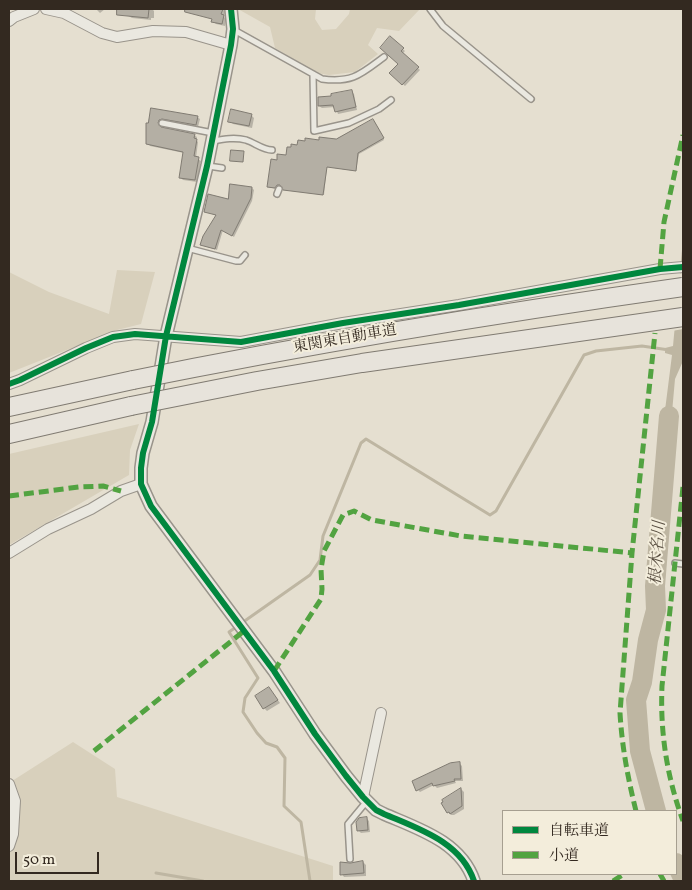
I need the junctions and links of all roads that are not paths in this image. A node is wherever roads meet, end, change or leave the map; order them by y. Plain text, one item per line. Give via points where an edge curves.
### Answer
1 (34, 9) edge
2 (46, 9) edge
3 (231, 9) edge
4 (430, 9) edge
5 (9, 21) edge
6 (233, 29) junction
7 (231, 45) junction
8 (384, 57) dead end
9 (313, 74) junction
10 (531, 99) dead end
11 (391, 100) dead end
12 (162, 123) dead end
13 (213, 137) junction
14 (272, 150) dead end
15 (207, 166) junction
16 (222, 168) dead end
17 (188, 248) junction
18 (245, 255) dead end
19 (683, 267) edge
20 (683, 287) edge
21 (683, 316) edge
22 (166, 336) junction
23 (9, 384) edge
24 (9, 407) edge
25 (9, 434) edge
26 (141, 484) junction
27 (9, 553) edge
28 (675, 563) dead end
29 (683, 564) edge
30 (381, 712) dead end
31 (9, 784) edge
32 (365, 799) junction
33 (9, 846) edge
34 (350, 859) dead end
35 (474, 881) edge

1 - 5 street
2 - 7 street via 64,13 102,33 117,37 153,30 186,32
3 - 6 street
4 - 10 lane via 443,26
6 - 7 street
6 - 9 lane
7 - 13 street
8 - 9 lane via 357,77 336,81
9 - 11 lane via 314,130 350,124
12 - 13 lane
13 - 14 lane via 245,140
13 - 15 street
15 - 16 lane
15 - 17 street
17 - 18 lane via 236,261
17 - 22 street
19 - 22 street via 241,342
20 - 24 highway, 東関東自動車道, bridge via 256,355
21 - 25 highway, 東関東自動車道, bridge via 257,381
22 - 23 street via 135,334 113,337
22 - 26 street via 152,422 143,453
26 - 27 street via 48,529
26 - 32 street via 151,506
28 - 29 lane
30 - 32 street
31 - 33 street via 15,801
32 - 34 lane via 348,824
32 - 35 street via 384,814 442,841 454,850

